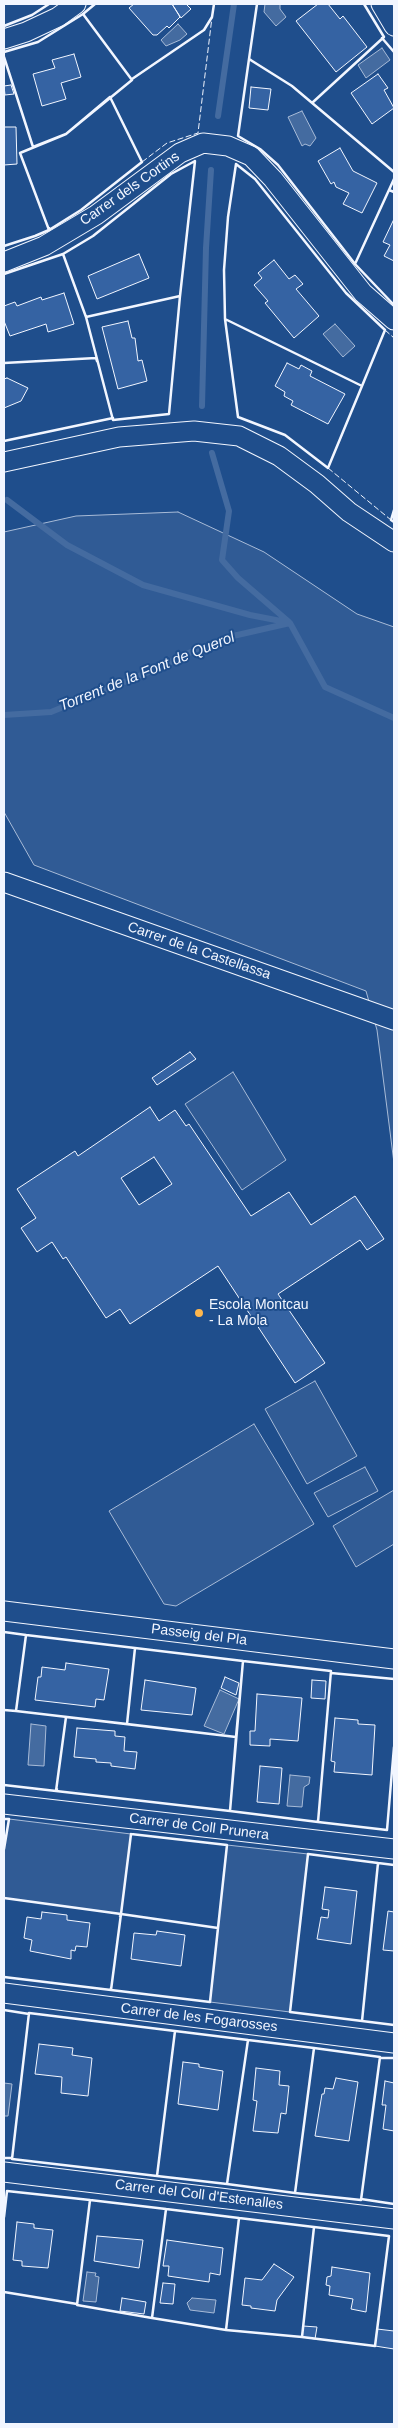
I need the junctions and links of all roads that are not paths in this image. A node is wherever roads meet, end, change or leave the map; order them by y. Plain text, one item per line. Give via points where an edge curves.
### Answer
1 (76, 4) edge
2 (381, 4) edge
3 (394, 26) edge
4 (4, 39) edge
5 (4, 262) edge
6 (394, 320) edge
7 (4, 462) edge
8 (394, 542) edge
9 (4, 883) edge
10 (394, 1020) edge
11 (4, 1610) edge
12 (394, 1659) edge
13 (4, 1804) edge
14 (394, 1849) edge
15 (4, 1993) edge
16 (394, 2043) edge
17 (4, 2172) edge
18 (394, 2219) edge

1 - 4 street via 58,17
2 - 3 street
5 - 6 street, Carrer dels Cortins via 44,246 96,216 180,154 203,143 228,146 251,156 273,179 363,293
7 - 8 street via 119,437 194,431 240,436 279,456 349,512
9 - 10 street, Carrer de la Castellassa
11 - 12 street, Passeig del Pla
13 - 14 street, Carrer de Coll Prunera
15 - 16 street, Carrer de les Fogarosses
17 - 18 street, Carrer del Coll d'Estenalles

